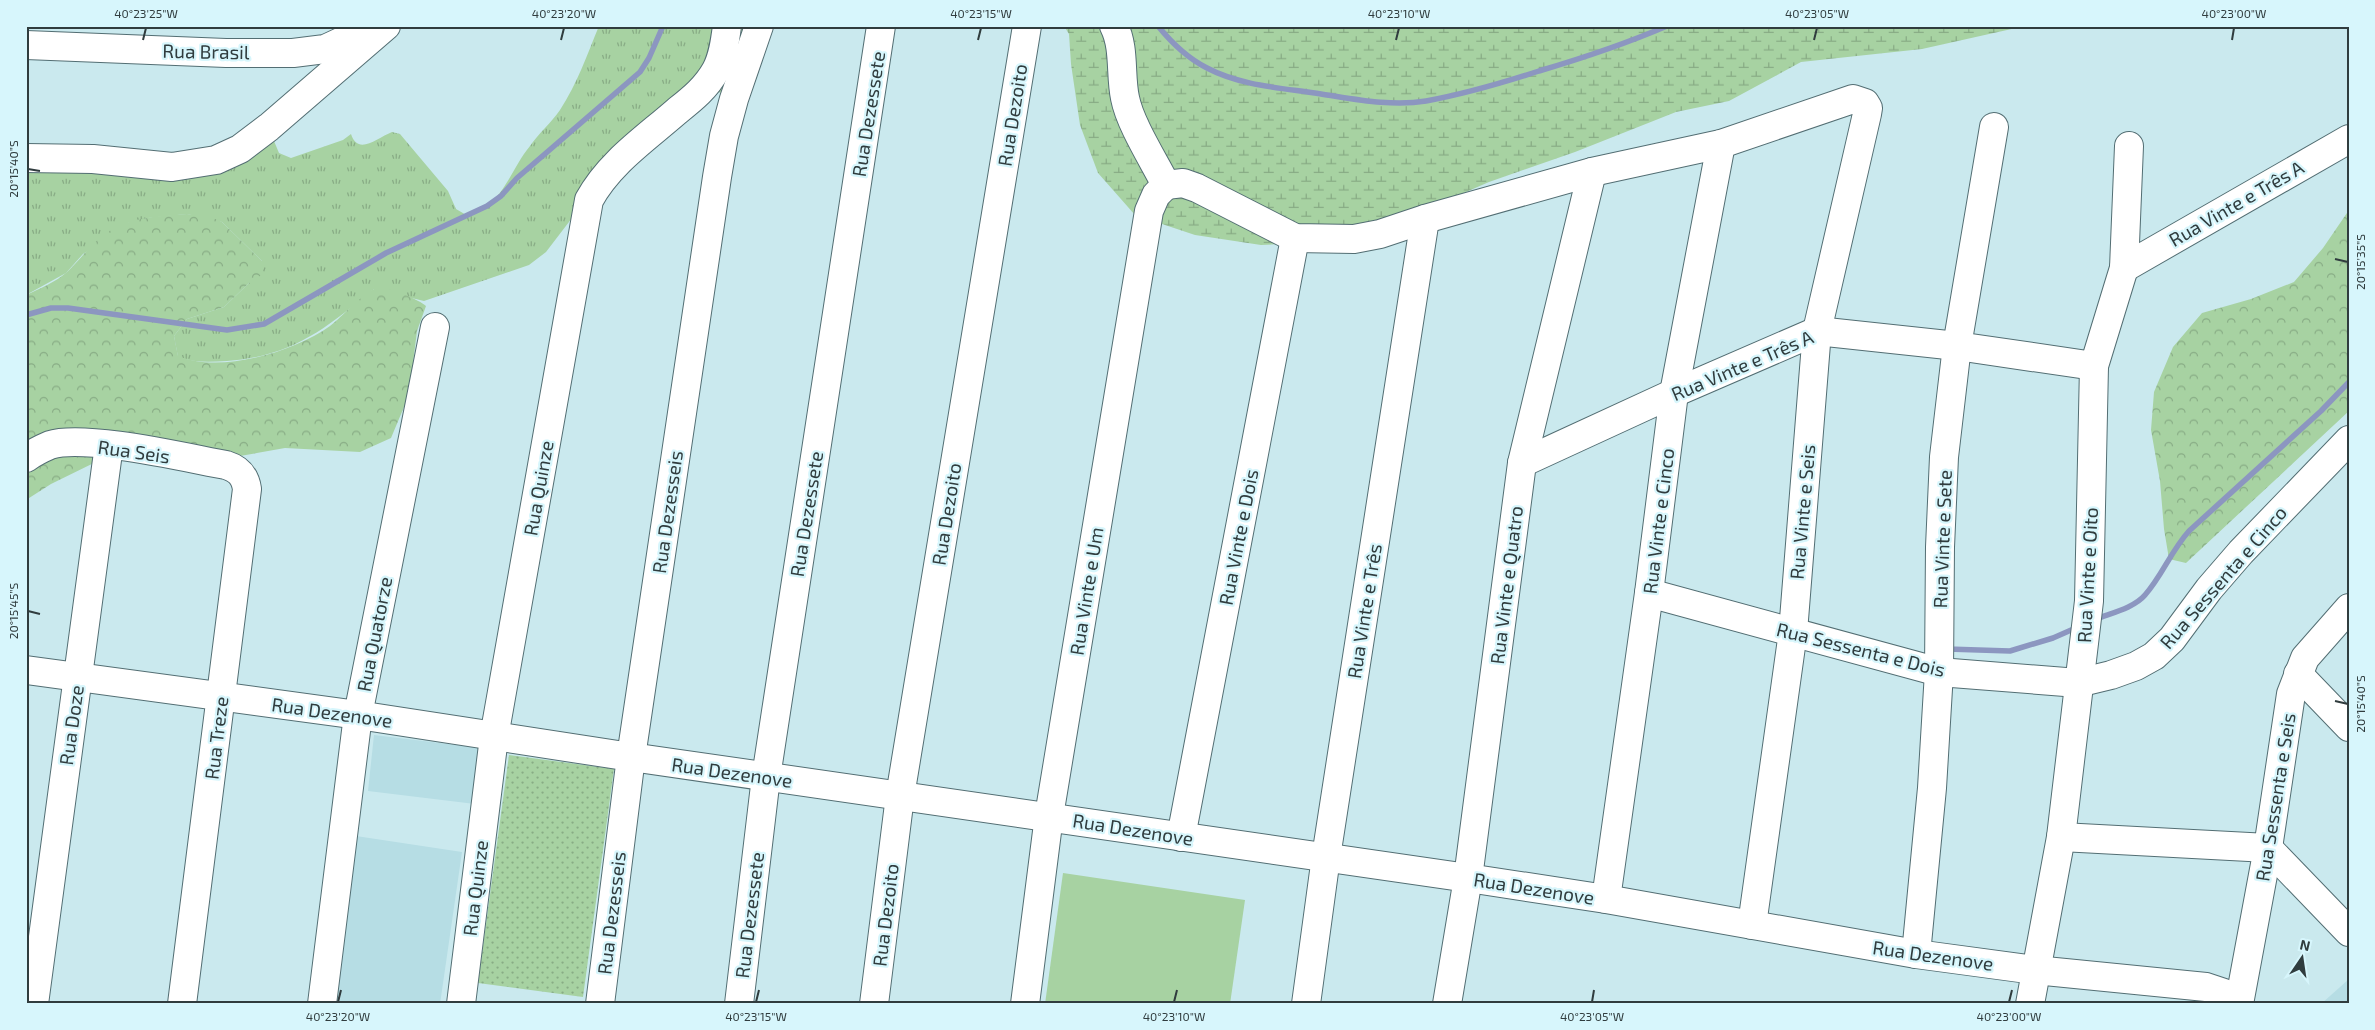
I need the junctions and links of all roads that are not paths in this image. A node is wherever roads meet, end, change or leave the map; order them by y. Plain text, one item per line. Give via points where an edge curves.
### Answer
1 (727, 26) edge
2 (759, 26) edge
3 (881, 26) edge
4 (1027, 26) edge
5 (1114, 26) edge
6 (360, 33) edge
7 (26, 45) edge
8 (1994, 127) dead end
9 (2349, 139) edge
10 (1721, 144) junction
11 (2129, 146) dead end
12 (26, 158) edge
13 (1592, 172) junction
14 (1166, 186) junction
15 (1425, 219) junction
16 (1295, 238) junction
17 (2124, 268) junction
18 (435, 327) dead end
19 (1817, 331) junction
20 (1957, 346) junction
21 (2094, 366) junction
22 (1674, 393) junction
23 (2349, 440) edge
24 (108, 445) junction
25 (26, 458) edge
26 (1522, 464) junction
27 (242, 474) joint
28 (1649, 593) junction
29 (2349, 608) edge
30 (1793, 632) junction
31 (26, 670) edge
32 (1939, 672) junction
33 (2298, 674) junction
34 (78, 678) junction
35 (2078, 683) junction
36 (221, 697) junction
37 (358, 715) junction
38 (2349, 727) edge
39 (494, 737) junction
40 (631, 757) junction
41 (766, 776) junction
42 (900, 796) junction
43 (1049, 816) junction
44 (1181, 837) junction
45 (2061, 837) junction
46 (2268, 848) junction
47 (1326, 857) junction
48 (1468, 878) junction
49 (1606, 899) junction
50 (1752, 924) junction
51 (2349, 932) edge
52 (1916, 954) junction
53 (2035, 970) junction
54 (34, 1004) edge
55 (182, 1004) edge
56 (322, 1004) edge
57 (461, 1004) edge
58 (600, 1004) edge
59 (739, 1004) edge
60 (874, 1004) edge
61 (1026, 1004) edge
62 (1306, 1004) edge
63 (1447, 1004) edge
64 (2030, 1004) edge
65 (2234, 1004) edge
66 (2239, 1004) edge

1 - 39 street, Rua Quinze via 717,69 704,88 616,163 599,182 590,200
2 - 40 street, Rua Dezesseis via 724,136
3 - 41 street, Rua Dezessete
4 - 42 street, Rua Dezoito
5 - 14 street via 1119,36 1125,99
6 - 7 street, Rua Brasil via 325,49 293,53
6 - 12 street via 269,127 240,149 216,160 172,167 94,159
8 - 20 street, Rua Vinte e Sete
9 - 17 street, Rua Vinte e Três A
10 - 13 street
10 - 19 street, Rua Vinte e Seis via 1853,99 1865,103 1868,108
10 - 22 street, Rua Vinte e Cinco
11 - 17 street, Rua Vinte e Oito
13 - 15 street
13 - 26 street, Rua Vinte e Quatro
14 - 16 street via 1183,183 1197,188
14 - 43 street, Rua Vinte e Um via 1156,194 1149,211
15 - 16 street via 1354,239
15 - 47 street, Rua Vinte e Três
16 - 44 street, Rua Vinte e Dois
17 - 21 street, Rua Vinte e Oito
18 - 37 street, Rua Quatorze
19 - 20 street, Rua Vinte e Três A
19 - 22 street, Rua Vinte e Três A
19 - 30 street, Rua Vinte e Seis
20 - 21 street, Rua Vinte e Três A
20 - 32 street, Rua Vinte e Sete via 1942,493
21 - 35 street, Rua Vinte e Oito via 2089,601
22 - 26 street, Rua Vinte e Três A
22 - 28 street, Rua Vinte e Cinco
23 - 35 street, Rua Sessenta e Cinco via 2241,552 2172,639 2154,656 2111,675
24 - 25 street, Rua Seis via 52,445
24 - 27 street, Rua Seis via 226,465
24 - 34 street, Rua Doze
26 - 48 street, Rua Vinte e Quatro
27 - 36 street, Rua Treze via 247,489
28 - 30 street, Rua Sessenta e Dois
28 - 49 street, Rua Vinte e Cinco
29 - 33 street, Rua Sessenta e Seis via 2313,647
30 - 32 street, Rua Sessenta e Dois
30 - 50 street, Rua Vinte e Seis
31 - 34 street, Rua Dezenove
32 - 35 street, Rua Sessenta e Dois
32 - 52 street, Rua Vinte e Sete
33 - 38 street
33 - 46 street, Rua Sessenta e Seis via 2287,716
34 - 36 street, Rua Dezenove
34 - 54 street, Rua Doze
35 - 45 street, Rua Vinte e Oito
36 - 37 street, Rua Dezenove
36 - 55 street, Rua Treze
37 - 39 street, Rua Dezenove
37 - 56 street, Rua Quatorze
39 - 40 street, Rua Dezenove
39 - 57 street, Rua Quinze
40 - 41 street, Rua Dezenove
40 - 58 street, Rua Dezesseis
41 - 42 street, Rua Dezenove
41 - 59 street, Rua Dezessete
42 - 43 street, Rua Dezenove
42 - 60 street, Rua Dezoito
43 - 44 street, Rua Dezenove
43 - 61 street, Rua Vinte e Um
44 - 47 street, Rua Dezenove
45 - 46 street
45 - 53 street, Rua Vinte e Oito
46 - 51 street
46 - 66 street, Rua Sessenta e Seis
47 - 48 street, Rua Dezenove
47 - 62 street, Rua Vinte e Três
48 - 49 street, Rua Dezenove
48 - 63 street, Rua Vinte e Quatro
49 - 50 street, Rua Dezenove
50 - 52 street, Rua Dezenove
52 - 53 street, Rua Dezenove
53 - 64 street, Rua Vinte e Oito
53 - 65 street, Rua Dezenove via 2206,987 2224,993

